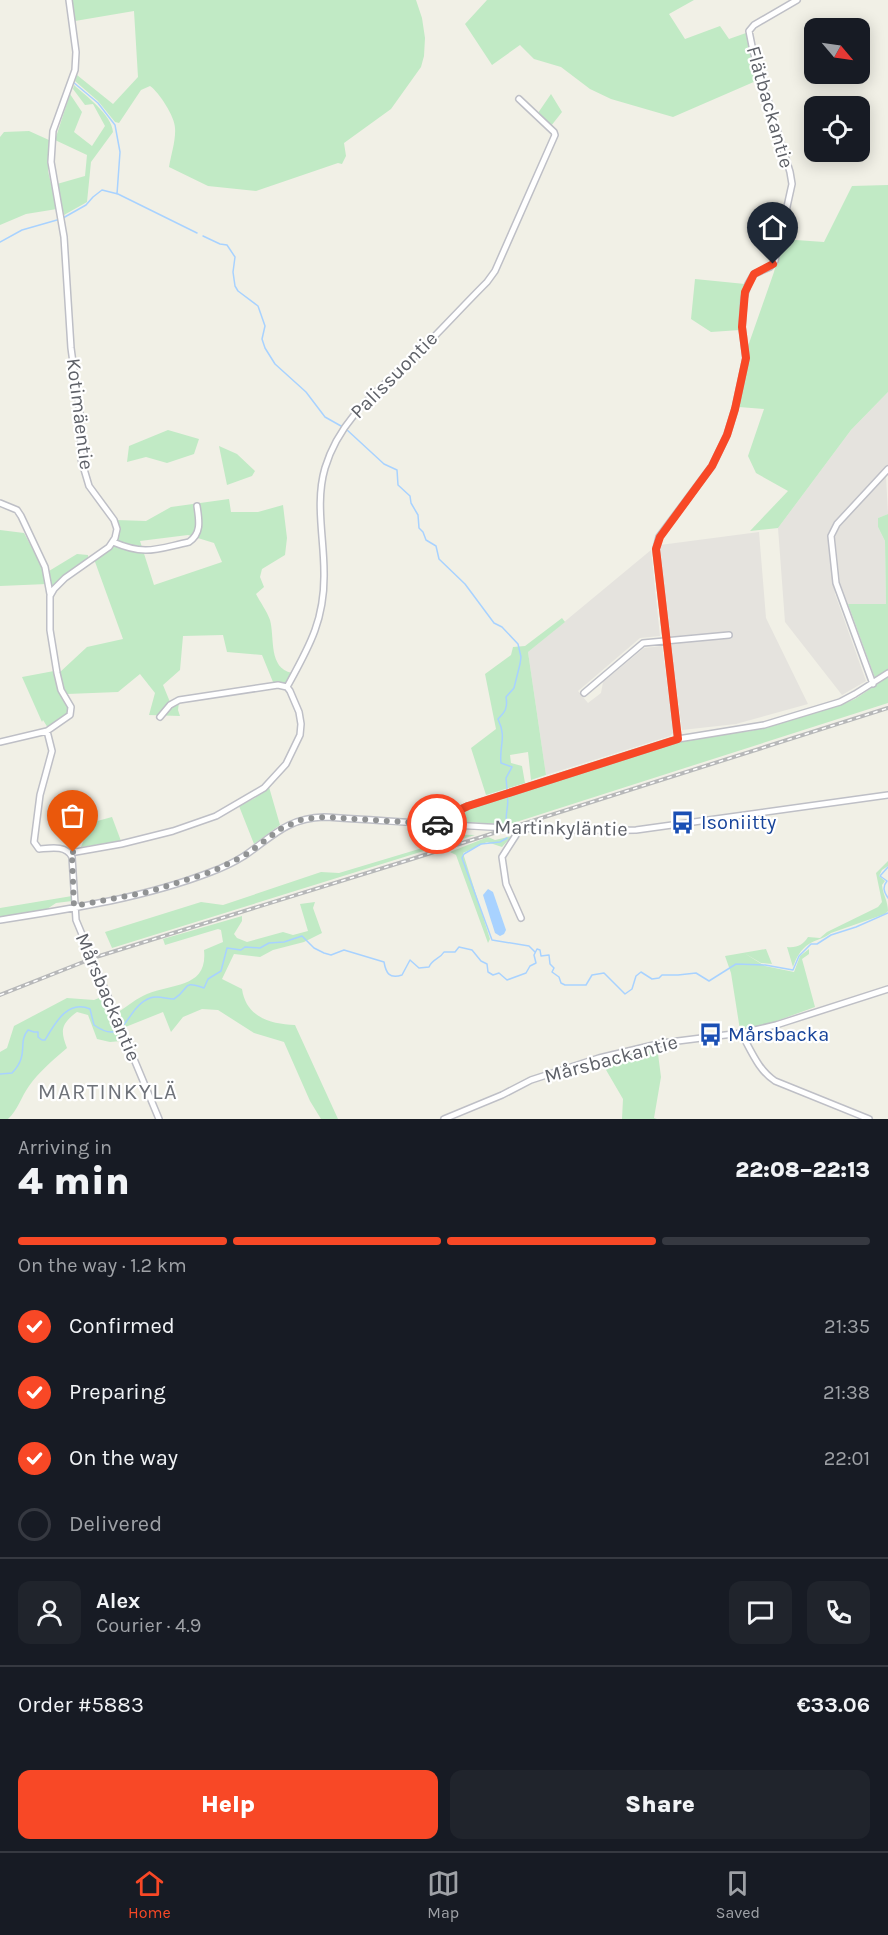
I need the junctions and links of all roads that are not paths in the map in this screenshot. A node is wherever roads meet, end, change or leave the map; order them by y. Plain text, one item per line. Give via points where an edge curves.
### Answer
1 (69, 0) edge
2 (797, 0) edge
3 (519, 99) dead end
4 (888, 469) edge
5 (0, 503) edge
6 (197, 506) dead end
7 (113, 542) junction
8 (50, 596) junction
9 (729, 635) dead end
10 (666, 641) junction
11 (888, 673) edge
12 (873, 684) junction
13 (287, 687) junction
14 (584, 693) dead end
15 (160, 717) dead end
16 (47, 731) junction
17 (678, 739) junction
18 (0, 742) edge
19 (888, 795) edge
20 (454, 825) junction
21 (518, 828) junction
22 (70, 853) junction
23 (74, 906) junction
24 (521, 918) dead end
25 (0, 920) edge
26 (888, 989) edge
27 (741, 1033) junction
28 (159, 1119) edge
29 (444, 1119) edge
30 (869, 1119) edge

1 - 7 street, Kotimäentie via 75,70 53,131 51,162 64,237 81,459 89,486 114,520 117,529
2 - 10 street, Flätbackantie via 749,31 792,184 775,261 754,274 745,292 742,327 746,358 727,435 712,466 657,543
3 - 13 street, Palissuontie via 555,135 495,271 354,414 336,440 324,471 321,494 324,573 318,623 305,657
4 - 12 street via 837,524 831,536 836,583
5 - 8 street via 21,516 45,567
6 - 7 street via 199,531 189,542 146,551
7 - 8 street via 65,578
8 - 16 street via 50,630 57,673 71,711
9 - 10 street
10 - 14 street via 643,644
10 - 17 street, Flätbackantie
11 - 12 street
12 - 17 street via 840,702 764,725
13 - 15 street via 190,697 170,705
13 - 22 street via 299,712 300,735 286,764 264,788 216,816 173,831
16 - 18 street
16 - 22 street via 52,751 40,795 34,842 39,849 58,848
17 - 20 street via 468,806 457,811
19 - 21 street, Martinkyläntie via 636,830
20 - 21 street, Martinkyläntie
20 - 23 street, Martinkyläntie via 303,819 211,872 148,892
21 - 24 street via 502,857 506,884
22 - 23 street, Mårsbackantie
23 - 25 street, Martinkyläntie
23 - 28 street, Mårsbackantie via 81,933
26 - 27 street, Mårsbackantie
27 - 29 street, Mårsbackantie via 662,1043 588,1061 531,1080
27 - 30 street via 767,1077

